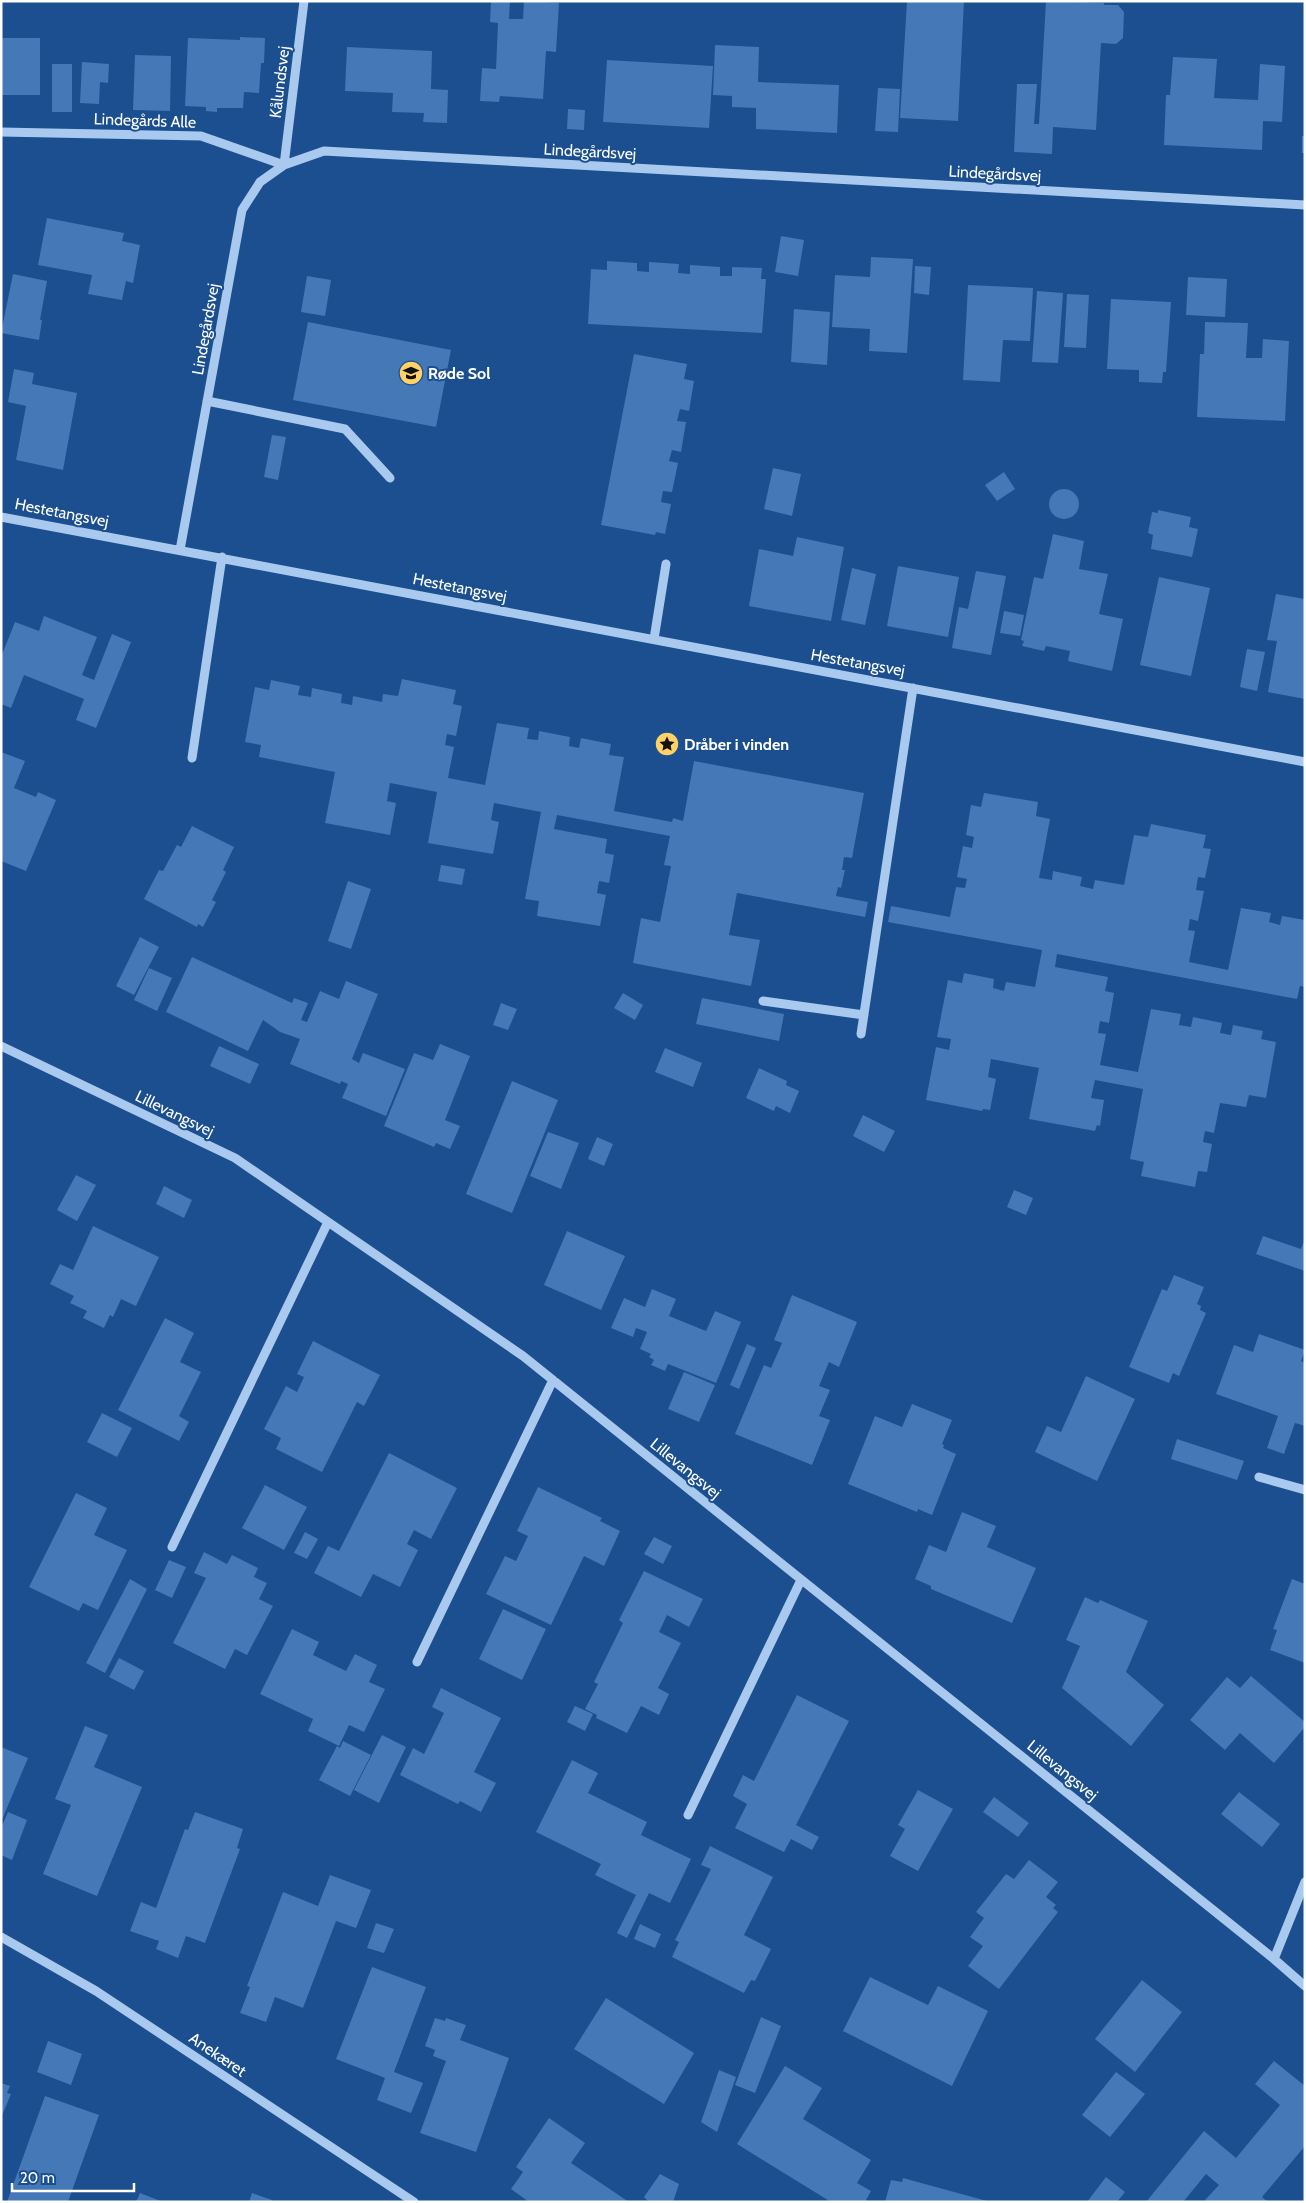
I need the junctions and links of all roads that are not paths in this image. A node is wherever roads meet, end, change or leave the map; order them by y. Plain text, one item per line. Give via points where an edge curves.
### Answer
1 (304, 1) edge
2 (1, 132) edge
3 (284, 166) junction
4 (1305, 205) edge
5 (207, 401) junction
6 (390, 478) dead end
7 (1, 516) edge
8 (180, 550) junction
9 (222, 558) junction
10 (666, 564) dead end
11 (654, 639) junction
12 (913, 688) junction
13 (192, 758) dead end
14 (1305, 762) edge
15 (763, 1001) dead end
16 (864, 1015) junction
17 (861, 1034) dead end
18 (1, 1046) edge
19 (328, 1222) junction
20 (552, 1380) junction
21 (1259, 1477) dead end
22 (1305, 1490) edge
23 (172, 1547) dead end
24 (801, 1580) junction
25 (418, 1662) dead end
26 (688, 1815) dead end
27 (1305, 1882) edge
28 (1, 1937) edge
29 (1274, 1959) junction
30 (1305, 1986) edge
31 (414, 2202) edge

1 - 3 street, Kålundsvej
2 - 3 street, Lindegårds Alle via 201,136
3 - 4 street, Lindegårdsvej via 324,151
3 - 5 street, Lindegårdsvej via 260,182 242,210
5 - 6 street via 345,429
5 - 8 street, Lindegårdsvej
7 - 8 street, Hestetangsvej
8 - 9 street, Hestetangsvej
9 - 11 street, Hestetangsvej
9 - 13 street
10 - 11 street
11 - 12 street, Hestetangsvej
12 - 14 street, Hestetangsvej
12 - 16 street, Hestetangsvej
15 - 16 street
16 - 17 street, Hestetangsvej
18 - 19 street, Lillevangsvej via 235,1158
19 - 20 street, Lillevangsvej via 523,1356
19 - 23 street
20 - 24 street, Lillevangsvej
20 - 25 street
21 - 22 street
24 - 26 street
24 - 29 street, Lillevangsvej
27 - 29 street
28 - 31 street, Anekæret via 96,1991
29 - 30 street, Lillevangsvej

